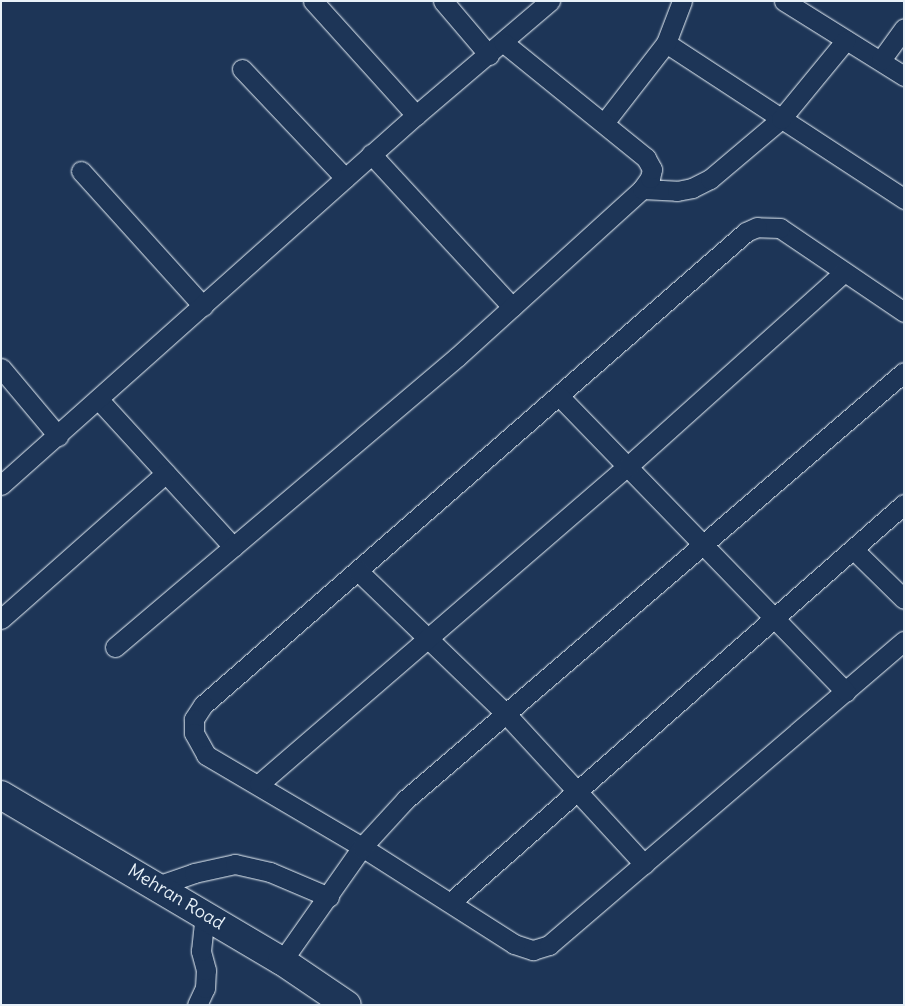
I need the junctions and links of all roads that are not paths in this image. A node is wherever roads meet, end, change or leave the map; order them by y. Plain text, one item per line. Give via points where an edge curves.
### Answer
1 (313, 1) edge
2 (442, 1) edge
3 (550, 1) edge
4 (682, 1) edge
5 (784, 1) edge
6 (904, 28) edge
7 (846, 40) junction
8 (504, 42) junction
9 (666, 43) junction
10 (488, 55) junction
11 (881, 60) junction
12 (242, 69) dead end
13 (904, 76) edge
14 (416, 115) junction
15 (781, 120) junction
16 (604, 123) junction
17 (372, 154) junction
18 (81, 171) dead end
19 (345, 178) junction
20 (642, 189) junction
21 (902, 193) edge
22 (844, 272) junction
23 (203, 306) junction
24 (512, 307) junction
25 (902, 307) edge
26 (1, 368) edge
27 (904, 372) edge
28 (559, 396) junction
29 (99, 400) junction
30 (58, 436) junction
31 (628, 466) junction
32 (166, 474) junction
33 (1, 485) edge
34 (904, 504) edge
35 (705, 544) junction
36 (233, 547) junction
37 (853, 549) junction
38 (358, 571) junction
39 (904, 599) edge
40 (775, 618) junction
41 (1, 619) edge
42 (427, 638) junction
43 (904, 640) edge
44 (115, 647) dead end
45 (846, 692) junction
46 (506, 714) junction
47 (259, 784) junction
48 (578, 790) junction
49 (1, 795) edge
50 (362, 847) junction
51 (644, 864) junction
52 (157, 886) junction
53 (330, 897) junction
54 (451, 902) junction
55 (204, 915) junction
56 (282, 961) junction
57 (197, 1005) edge
58 (347, 1005) edge

1 - 14 street
2 - 10 street
3 - 8 street
4 - 9 street
5 - 7 street
6 - 11 street
7 - 11 street
7 - 15 street
8 - 10 street
8 - 16 street
9 - 15 street
9 - 16 street
10 - 14 street
11 - 13 street
12 - 19 street
14 - 17 street
15 - 20 street via 710,179 692,188
15 - 21 street
16 - 20 street via 646,158 652,169
17 - 19 street
17 - 24 street
18 - 23 street
19 - 23 street
20 - 24 street
22 - 25 street
22 - 28 street via 780,228 757,227 746,232
22 - 31 street
23 - 29 street
24 - 36 street
26 - 30 street
27 - 35 street
28 - 31 street
28 - 38 street
29 - 30 street
29 - 32 street
30 - 33 street
31 - 35 street
31 - 42 street
32 - 36 street
32 - 41 street
34 - 37 street
35 - 40 street
35 - 46 street
36 - 44 street
37 - 39 street
37 - 40 street
38 - 42 street
38 - 47 street via 203,705 194,719 194,733 206,755
40 - 45 street
40 - 48 street
42 - 46 street
42 - 47 street
43 - 45 street
45 - 51 street
46 - 48 street
46 - 50 street via 405,800
47 - 50 street
48 - 51 street
48 - 54 street
49 - 52 street, Mehran Road
50 - 53 street
50 - 54 street
51 - 54 street via 549,945 534,950 514,944
52 - 53 street via 235,864 270,872
52 - 55 street, Mehran Road
53 - 56 street
55 - 56 street, Mehran Road
55 - 57 street via 201,951 206,988
56 - 58 street, Mehran Road

